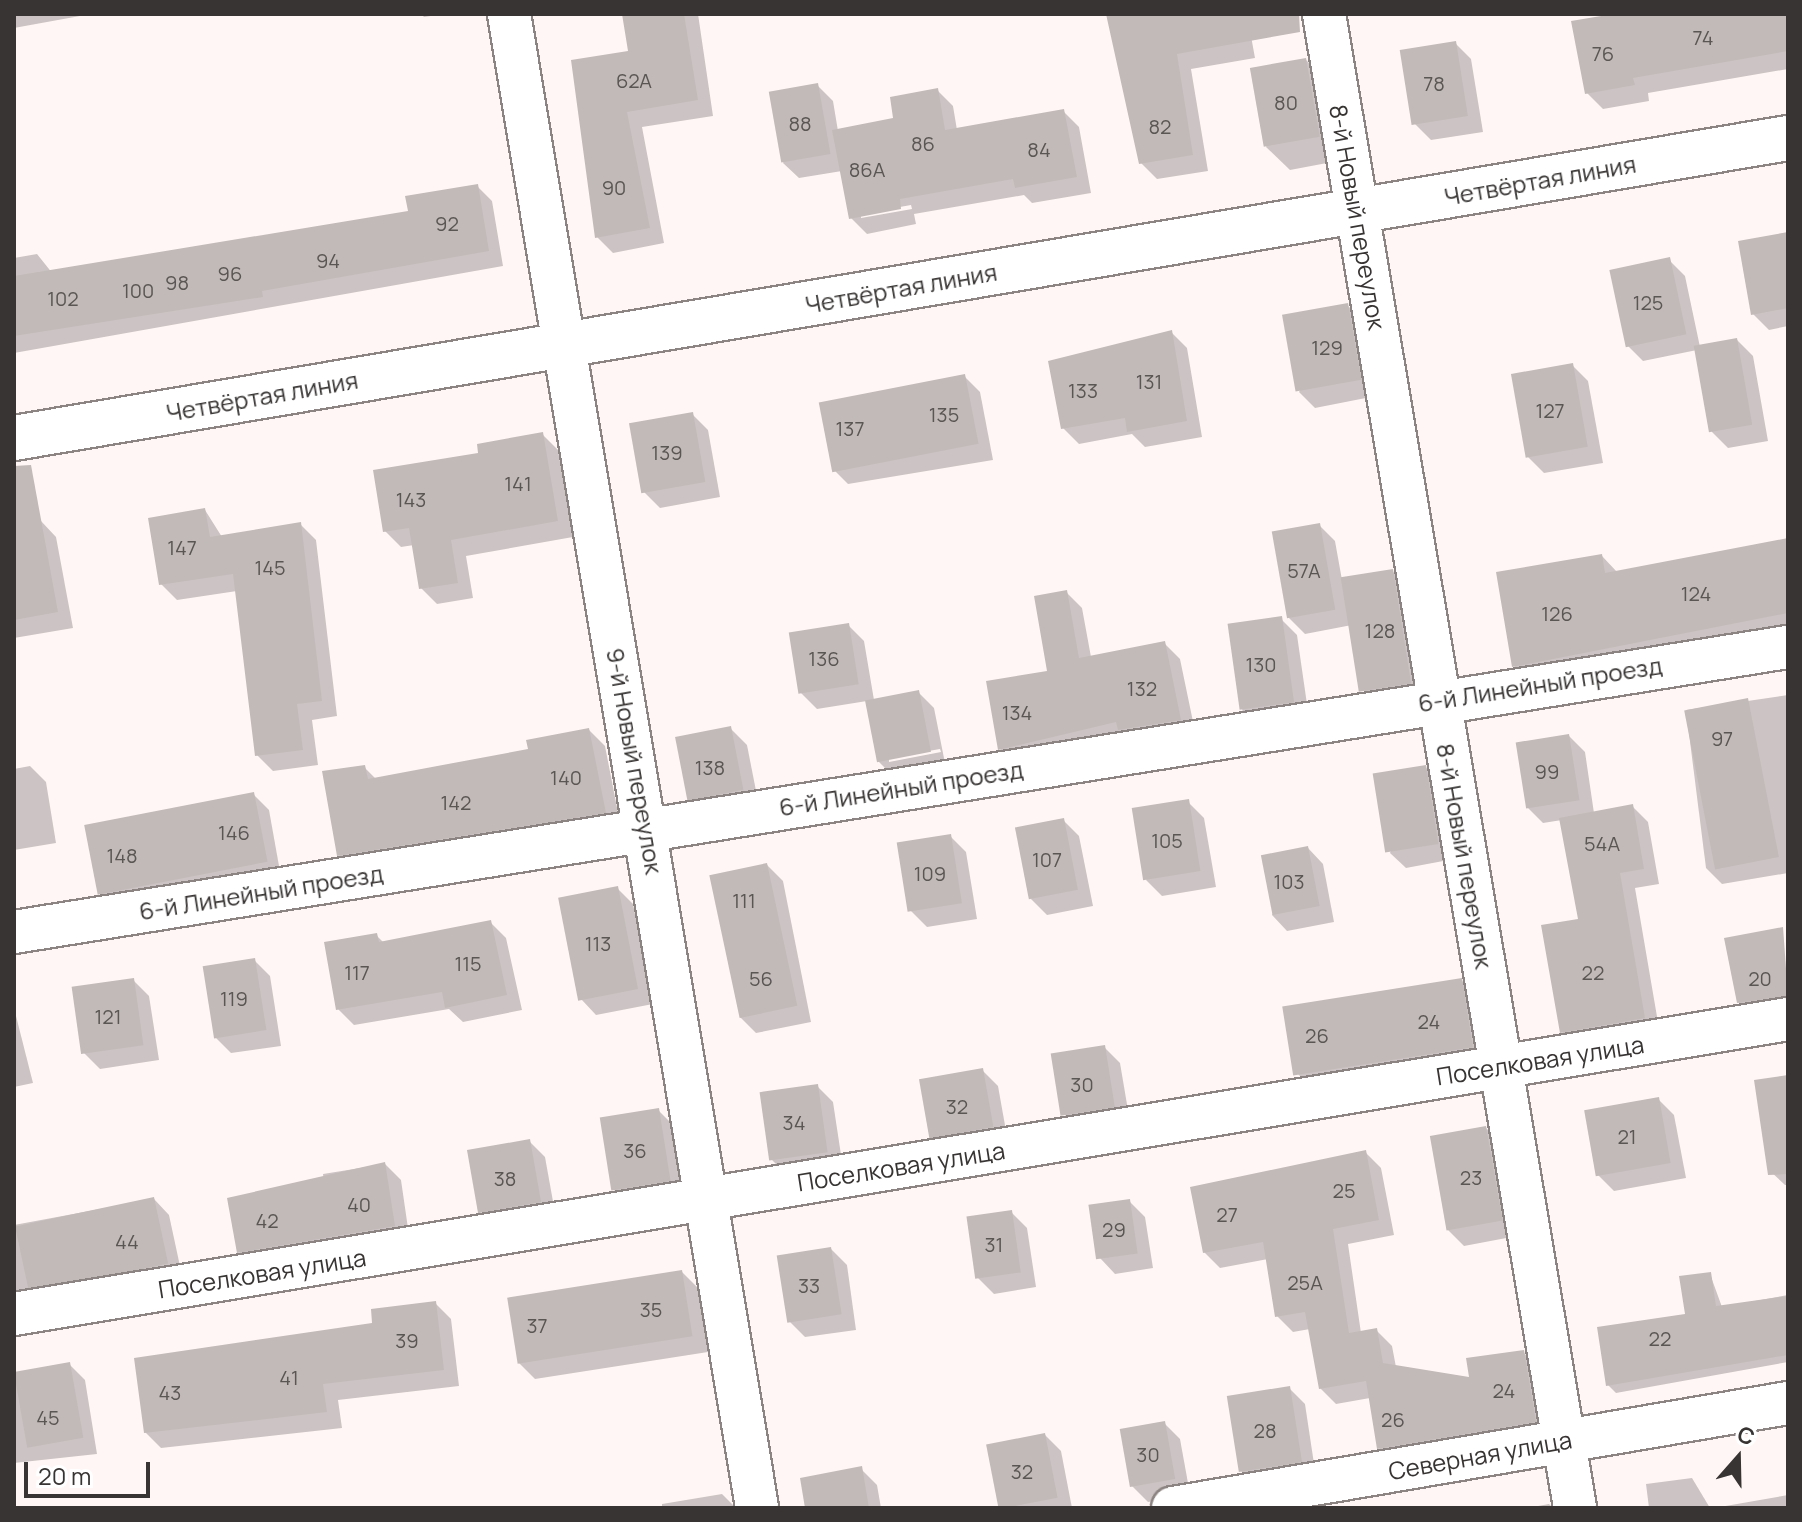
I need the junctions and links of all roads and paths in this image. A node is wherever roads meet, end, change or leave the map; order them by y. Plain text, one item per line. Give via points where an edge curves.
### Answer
1 (509, 14) edge
2 (1324, 14) edge
3 (1788, 138) edge
4 (1357, 211) junction
5 (564, 346) junction
6 (14, 438) edge
7 (1788, 647) edge
8 (1439, 700) junction
9 (648, 829) junction
10 (14, 932) edge
11 (1788, 1019) edge
12 (1501, 1067) junction
13 (706, 1199) junction
14 (14, 1314) edge
15 (1788, 1403) edge
16 (1564, 1441) junction
17 (757, 1508) edge
18 (1173, 1508) edge
19 (1575, 1508) edge

1 - 5 street, 9-й Новый переулок
2 - 4 street, 8-й Новый переулок
3 - 4 street, Четвёртая линия
4 - 5 street, Четвёртая линия
4 - 8 street, 8-й Новый переулок
5 - 6 street, Четвёртая линия
5 - 9 street, 9-й Новый переулок
7 - 8 street, 6-й Линейный проезд
8 - 9 street, 6-й Линейный проезд
8 - 12 street, 8-й Новый переулок
9 - 10 street, 6-й Линейный проезд
9 - 13 street, 9-й Новый переулок
11 - 12 street, Поселковая улица
12 - 13 street, Поселковая улица
12 - 16 street, 8-й Новый переулок
13 - 14 street, Поселковая улица
13 - 17 street, 9-й Новый переулок
15 - 16 street, Северная улица
16 - 18 street, Северная улица
16 - 19 street, 8-й Новый переулок

